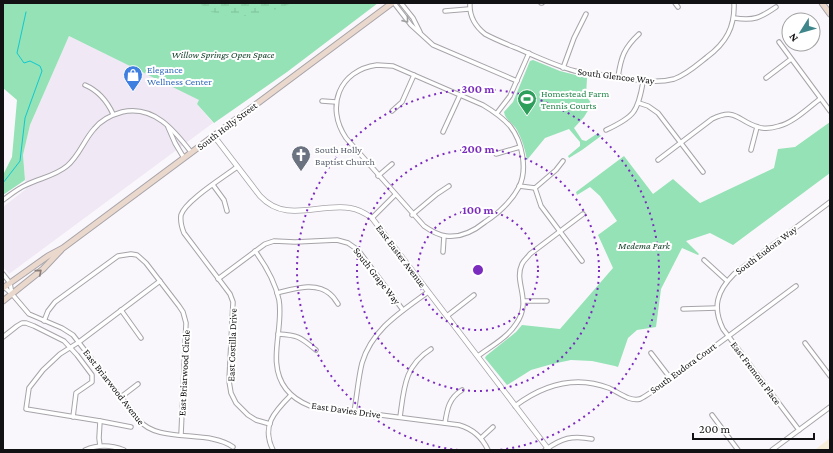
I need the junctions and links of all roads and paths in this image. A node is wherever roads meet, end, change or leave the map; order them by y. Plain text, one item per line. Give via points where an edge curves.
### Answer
1 (393, 3) edge
2 (401, 3) edge
3 (470, 3) edge
4 (675, 3) edge
5 (734, 3) edge
6 (822, 3) edge
7 (776, 6) dead end
8 (678, 7) dead end
9 (469, 9) junction
10 (445, 10) dead end
11 (829, 11) edge
12 (586, 14) dead end
13 (734, 18) junction
14 (421, 34) junction
15 (639, 34) dead end
16 (778, 42) dead end
17 (529, 54) junction
18 (791, 59) junction
19 (563, 68) junction
20 (414, 75) junction
21 (618, 77) junction
22 (766, 78) dead end
23 (517, 81) junction
24 (643, 82) junction
25 (85, 85) dead end
26 (460, 95) junction
27 (820, 99) junction
28 (322, 101) dead end
29 (336, 102) junction
30 (639, 103) junction
31 (392, 111) dead end
32 (830, 111) edge
33 (113, 114) junction
34 (497, 114) junction
35 (167, 126) junction
36 (757, 127) junction
37 (606, 130) dead end
38 (443, 132) dead end
39 (214, 136) junction
40 (681, 142) junction
41 (520, 147) junction
42 (751, 150) dead end
43 (191, 152) junction
44 (496, 154) dead end
45 (184, 158) junction
46 (658, 160) dead end
47 (563, 161) dead end
48 (392, 164) dead end
49 (237, 168) junction
50 (702, 172) dead end
51 (378, 176) junction
52 (213, 185) junction
53 (449, 186) dead end
54 (519, 186) junction
55 (535, 188) junction
56 (395, 195) junction
57 (3, 200) edge
58 (830, 202) edge
59 (227, 211) dead end
60 (583, 214) dead end
61 (412, 215) junction
62 (372, 218) junction
63 (560, 231) junction
64 (444, 236) junction
65 (63, 248) junction
66 (255, 251) junction
67 (443, 252) dead end
68 (704, 260) dead end
69 (582, 261) dead end
70 (3, 274) edge
71 (218, 279) junction
72 (160, 281) junction
73 (727, 281) junction
74 (10, 283) junction
75 (796, 286) dead end
76 (3, 287) edge
77 (428, 292) junction
78 (277, 293) junction
79 (12, 294) junction
80 (474, 295) dead end
81 (524, 300) junction
82 (3, 301) edge
83 (547, 301) dead end
84 (338, 304) dead end
85 (717, 308) junction
86 (683, 309) dead end
87 (121, 310) junction
88 (404, 310) junction
89 (448, 316) junction
90 (44, 321) junction
91 (278, 334) junction
92 (728, 336) junction
93 (3, 337) edge
94 (141, 338) dead end
95 (79, 342) junction
96 (805, 343) dead end
97 (71, 347) junction
98 (431, 349) dead end
99 (316, 350) dead end
100 (651, 353) dead end
101 (478, 356) junction
102 (830, 376) edge
103 (671, 379) junction
104 (138, 384) dead end
105 (462, 390) dead end
106 (290, 396) junction
107 (121, 397) junction
108 (515, 406) junction
109 (830, 407) edge
110 (354, 412) junction
111 (712, 415) dead end
112 (73, 417) junction
113 (400, 418) junction
114 (100, 422) junction
115 (445, 423) junction
116 (270, 424) junction
117 (131, 427) dead end
118 (493, 427) dead end
119 (799, 430) junction
120 (181, 435) junction
121 (481, 438) junction
122 (592, 439) dead end
123 (100, 446) junction
124 (233, 447) dead end
125 (547, 449) edge
126 (85, 450) edge
127 (124, 450) edge
128 (272, 450) edge
129 (488, 450) edge
130 (738, 450) edge
131 (772, 450) edge

1 -> 14 street
1 - 39 main road, South Holly Street
2 - 14 street
3 - 9 street
4 - 8 street
5 - 13 street, South Glencoe Way
6 - 11 main road
7 - 13 street via 756,19
9 - 10 street
9 - 17 street, South Glencoe Way via 475,24 485,34
12 - 19 street
13 - 24 street, South Glencoe Way via 722,44 687,72 666,80
14 - 23 street via 438,48
15 - 21 street via 630,42 624,53
16 - 18 street
17 - 19 street, South Glencoe Way
17 - 23 street
18 - 22 street
18 - 27 street
19 - 21 street, South Glencoe Way
20 - 26 street
20 - 29 street via 388,65 363,68 344,83
20 - 31 street via 402,102
21 - 24 street, South Glencoe Way
23 - 34 street
24 - 30 street
25 - 33 street via 103,97
26 - 34 street via 484,105
26 - 38 street
27 - 32 street
27 - 36 street via 785,124
28 - 29 street
29 - 51 street via 335,111 340,130
30 - 37 street via 627,119
30 - 40 street via 658,113
33 - 35 street via 127,111 146,112
33 - 57 street via 93,130 68,165 54,174 21,187
34 - 41 street via 512,130
35 - 43 street
35 - 45 street
36 - 40 street via 736,115 723,114
36 - 42 street
39 - 43 main road, South Holly Street
39 - 49 street, East Easter Avenue
40 - 46 street
40 - 50 street
41 - 44 street
41 - 54 street via 523,163
43 - 45 main road, South Holly Street
45 - 65 main road, South Holly Street
47 - 55 street
48 - 51 street
49 - 52 street, East Costilla Drive
49 - 62 street, East Easter Avenue via 260,196 269,204 284,211 350,208
51 - 56 street
52 - 59 street via 224,200
52 - 71 street, East Costilla Drive via 188,204 181,214 181,219 184,234
53 - 61 street
54 - 55 street
54 - 64 street via 504,208 476,229 462,235
55 - 63 street via 541,206
56 - 61 street
56 - 62 street
58 - 73 street, South Eudora Way
60 - 63 street
61 - 64 street via 431,231
62 - 77 street, East Easter Avenue
63 - 69 street
63 - 81 street via 530,254 523,264 520,276
64 - 67 street
65 - 74 main road, South Holly Street
79 -> 65 main road, South Holly Street
66 - 71 street, South Grape Way
66 - 78 street via 272,276
66 - 88 street, South Grape Way via 274,241 343,241 358,250
68 - 73 street
70 - 74 street
71 - 116 street, East Costilla Drive via 230,294 234,307 229,381 231,393 248,416
72 - 87 street
72 - 90 street, East Briarwood Circle via 146,262 136,255 118,256 55,302
72 - 120 street, East Briarwood Circle via 183,312 186,323
73 - 85 street, South Eudora Way via 719,294
74 - 76 main road, South Holly Street
74 - 79 street
75 - 92 street, South Eudora Court
76 - 79 street, East Briarwood Avenue
77 - 88 street
77 - 89 street, East Easter Avenue
78 - 84 street via 316,287 330,293
78 - 91 street
79 - 82 main road, South Holly Street
79 - 90 street, East Briarwood Avenue via 29,314
80 - 89 street
81 - 83 street
81 - 101 street via 521,316 513,329
85 - 86 street
85 - 92 street via 719,321
87 - 94 street
87 - 95 street
88 - 110 street via 381,329 368,349 360,372
89 - 101 street, East Easter Avenue
90 - 95 street, East Briarwood Avenue via 67,331
91 - 99 street via 296,336
91 - 106 street via 277,367
92 - 103 street, South Eudora Court
92 - 119 street, East Fremont Place
93 - 97 street via 22,323 34,326
95 - 97 street
95 - 107 street, East Briarwood Avenue
96 - 102 street
97 - 112 street via 92,375 92,382 76,393
97 - 112 street via 43,370 29,388 26,409
98 - 113 street via 419,358 408,374
100 - 103 street
101 - 108 street, East Easter Avenue
103 - 108 street, South Eudora Court via 638,399 629,398 595,384 565,383 550,386
104 - 107 street
105 - 115 street via 448,404
106 - 110 street, East Davies Drive via 310,406
106 - 116 street via 277,409
107 - 120 street, East Briarwood Avenue via 146,428
108 - 125 street, East Easter Avenue
109 - 119 street
110 - 113 street, East Davies Drive
111 - 130 street
112 - 114 street
113 - 115 street, East Davies Drive
114 - 117 street
114 - 123 street
115 - 121 street, East Davies Drive via 465,426
116 - 128 street via 269,438
118 - 121 street
119 - 131 street
120 - 124 street, East Briarwood Avenue via 223,441
121 - 129 street, East Davies Drive
122 - 125 street via 564,439
123 - 126 street
123 - 127 street

